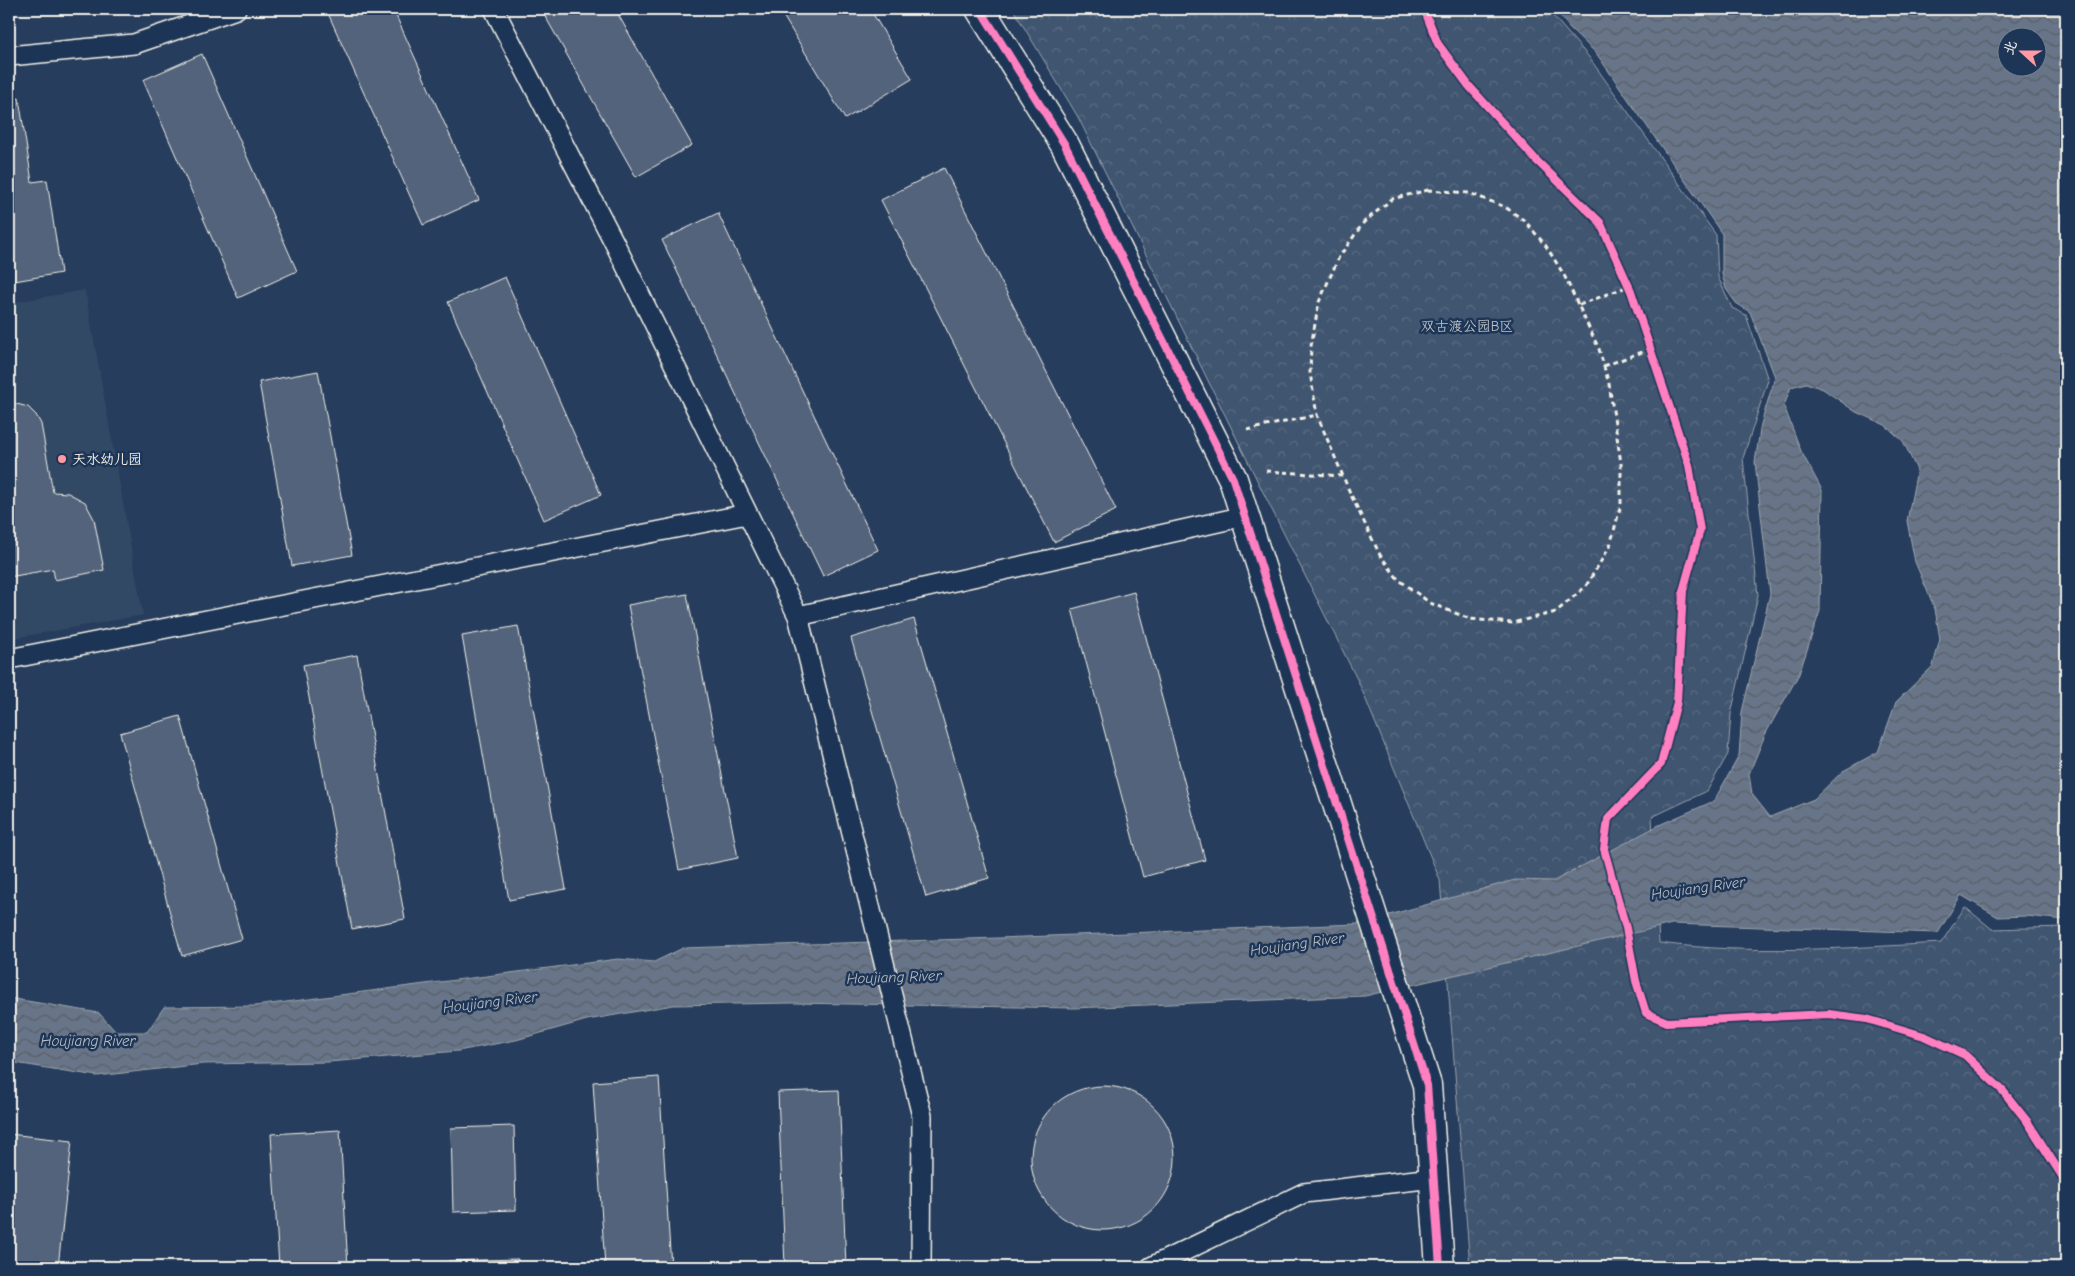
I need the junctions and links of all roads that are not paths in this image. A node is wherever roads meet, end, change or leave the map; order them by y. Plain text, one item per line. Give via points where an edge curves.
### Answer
1 (236, 9) edge
2 (494, 9) edge
3 (980, 9) edge
4 (9, 56) edge
5 (748, 514) junction
6 (1244, 516) junction
7 (798, 616) junction
8 (9, 659) edge
9 (1433, 1178) junction
10 (921, 1267) edge
11 (1151, 1267) edge
12 (1440, 1267) edge

1 - 4 lane via 134,44
2 - 5 lane via 615,244
3 - 6 street via 1064,145 1228,469
5 - 7 lane
5 - 8 lane
6 - 7 lane
6 - 9 street via 1418,1053 1426,1085
7 - 10 lane via 922,1116
9 - 11 lane via 1304,1193
9 - 12 street

